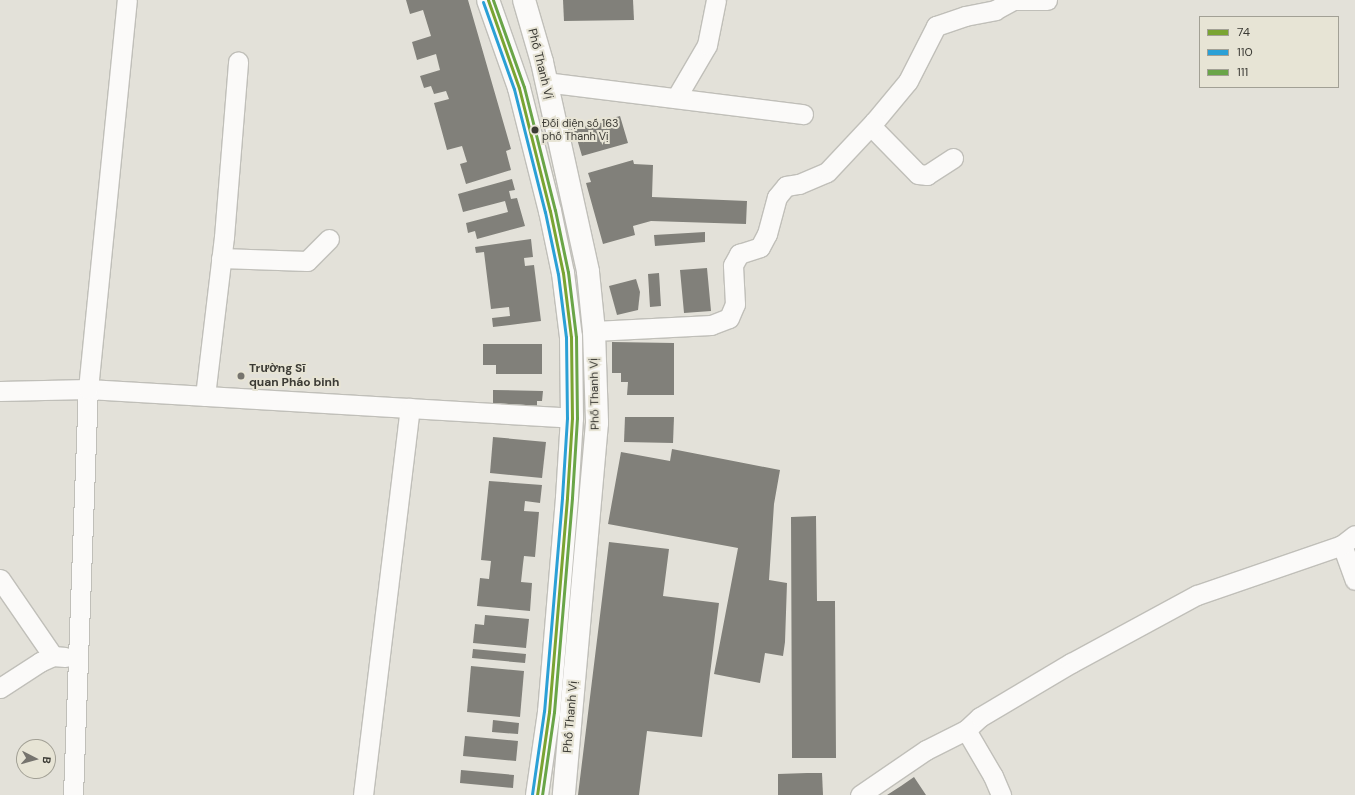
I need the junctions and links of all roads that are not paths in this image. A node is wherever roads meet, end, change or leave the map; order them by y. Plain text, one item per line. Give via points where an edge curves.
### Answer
1 (127, 0) edge
2 (488, 0) edge
3 (524, 0) edge
4 (716, 0) edge
5 (1014, 0) edge
6 (1047, 0) edge
7 (238, 62) dead end
8 (545, 82) junction
9 (676, 98) junction
10 (803, 114) dead end
11 (874, 122) junction
12 (952, 158) dead end
13 (329, 239) dead end
14 (221, 258) junction
15 (594, 331) junction
16 (88, 389) junction
17 (0, 391) edge
18 (205, 396) junction
19 (410, 408) junction
20 (572, 418) junction
21 (1348, 540) edge
22 (0, 579) edge
23 (1355, 580) edge
24 (53, 656) junction
25 (76, 657) junction
26 (0, 688) edge
27 (966, 730) junction
28 (73, 795) edge
29 (363, 795) edge
30 (537, 795) edge
31 (564, 795) edge
32 (860, 795) edge
33 (1001, 795) edge

1 - 16 street
2 - 20 main road, Phố Thanh Vị via 519,88 563,273 570,338
3 - 8 main road, Phố Thanh Vị
4 - 9 street via 707,45
5 - 6 street
5 - 11 street via 995,10 965,16 936,26 908,81
7 - 14 street
8 - 9 street
8 - 15 main road, Phố Thanh Vị via 588,272
9 - 10 street
11 - 12 street via 874,129 918,174 927,175
11 - 15 street via 827,172 799,184 786,186 777,197 767,234 760,247 739,254 732,266 735,304 729,318 711,325
13 - 14 street via 307,261
14 - 18 street
15 - 31 main road, Phố Thanh Vị via 597,423
16 - 17 street
16 - 18 street
16 - 25 street
18 - 19 street
19 - 20 street
19 - 29 street
20 - 30 main road, Phố Thanh Vị via 549,712
21 - 23 street
21 - 27 street via 1197,595 1071,663 980,717
22 - 24 street
24 - 25 street
24 - 26 street
25 - 28 street
27 - 32 street via 926,750
27 - 33 street

